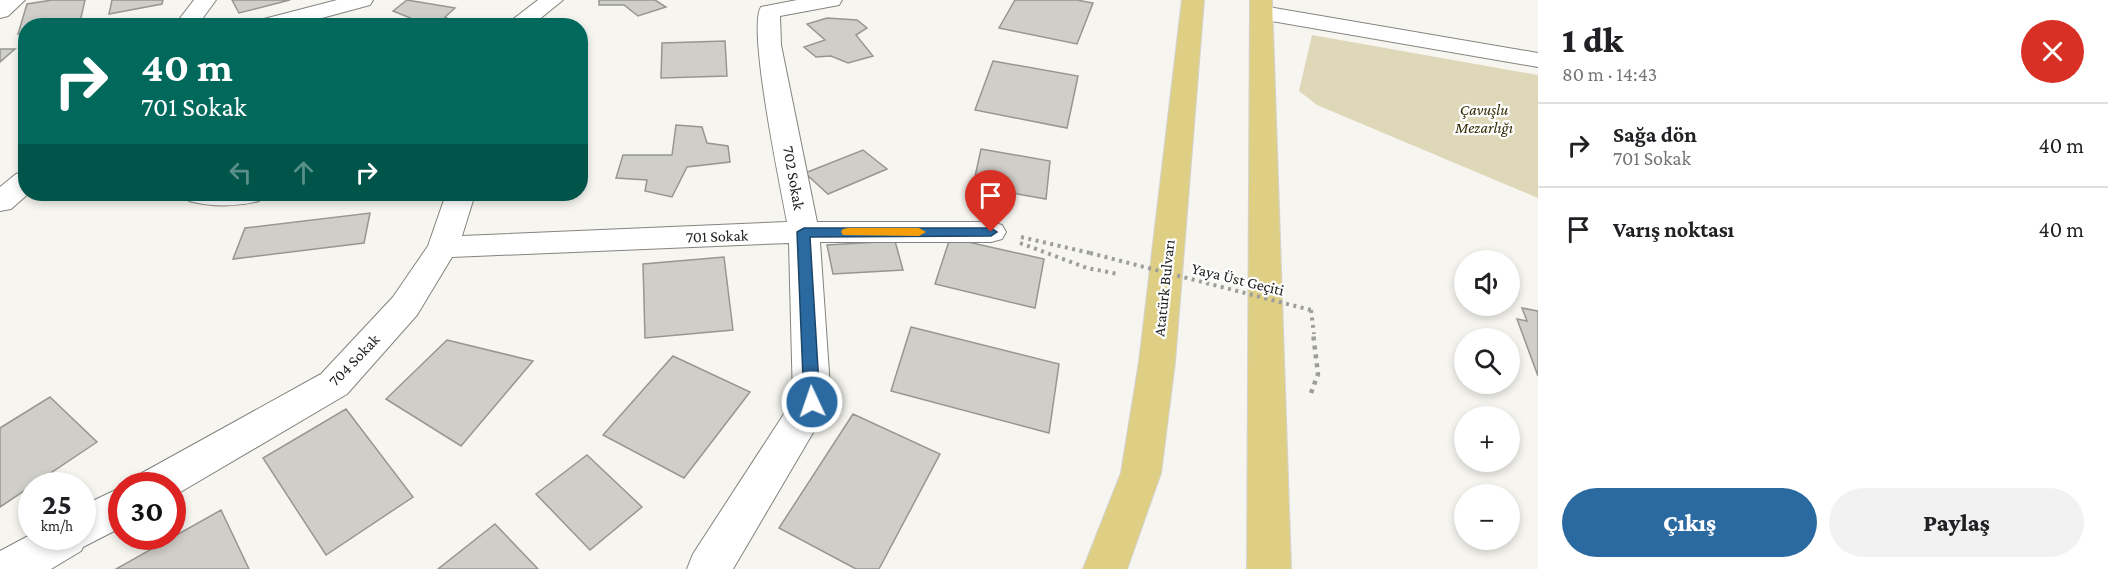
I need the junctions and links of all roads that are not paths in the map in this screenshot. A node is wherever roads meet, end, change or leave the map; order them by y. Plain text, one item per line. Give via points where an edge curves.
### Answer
1 (14, 0) edge
2 (205, 0) edge
3 (362, 0) edge
4 (552, 0) edge
5 (831, 0) edge
6 (1193, 0) edge
7 (758, 6) edge
8 (1261, 7) edge
9 (0, 11) edge
10 (191, 18) edge
11 (294, 18) edge
12 (526, 18) edge
13 (1538, 60) edge
14 (18, 187) edge
15 (458, 201) edge
16 (0, 202) edge
17 (804, 232) junction
18 (991, 232) road end
19 (443, 248) junction
20 (180, 472) edge
21 (43, 550) edge
22 (10, 569) edge
23 (709, 569) edge
24 (1105, 569) edge
25 (1269, 569) edge

1 - 9 street
2 - 10 street
3 - 11 street
4 - 12 street
5 - 7 street
6 - 24 main road, Atatürk Bulvarı via 1157,362 1141,473
7 - 17 street, 702 Sokak via 769,45
8 - 13 street
8 - 25 main road
14 - 16 street
15 - 19 street, 704 Sokak
17 - 18 street, 701 Sokak
17 - 19 street, 701 Sokak
17 - 23 street, 702 Sokak via 812,402
19 - 20 street, 704 Sokak via 405,306 334,384
21 - 22 street

